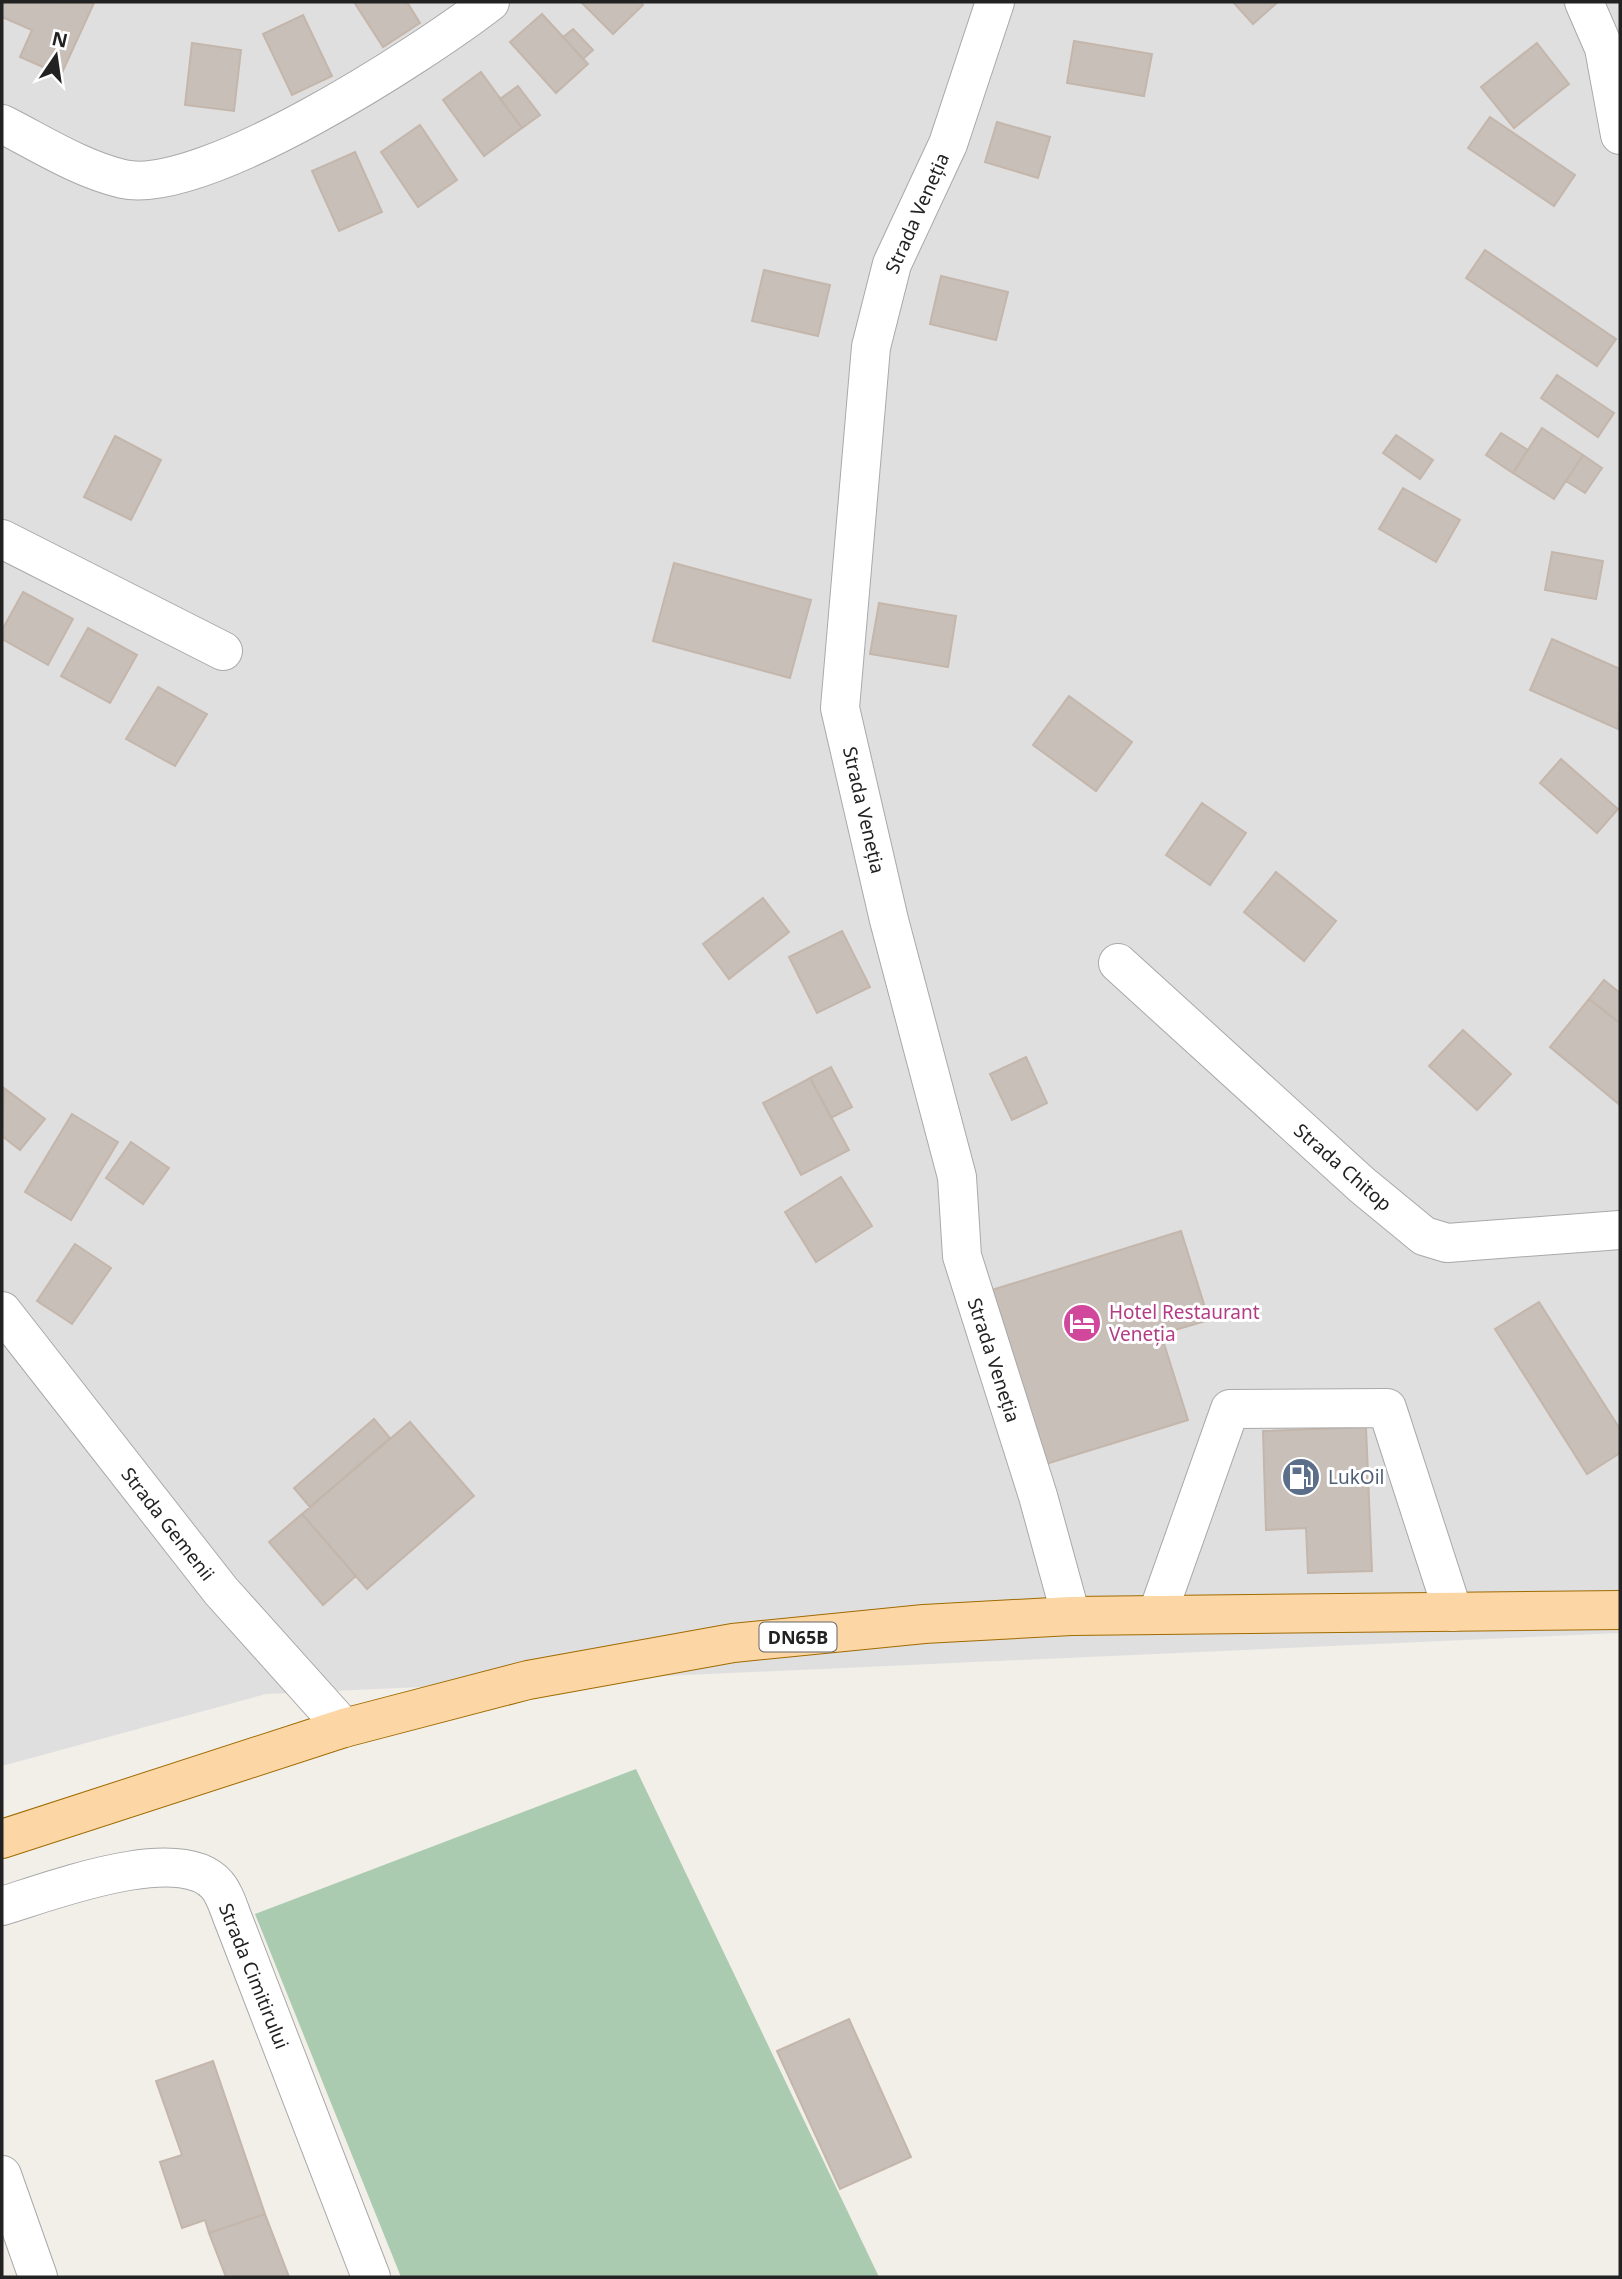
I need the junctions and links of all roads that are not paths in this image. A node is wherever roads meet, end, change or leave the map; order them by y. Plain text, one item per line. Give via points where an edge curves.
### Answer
1 (490, 2) edge
2 (995, 2) edge
3 (1584, 2) edge
4 (2, 124) edge
5 (1620, 135) edge
6 (2, 539) edge
7 (223, 651) dead end
8 (1118, 963) dead end
9 (1620, 1230) edge
10 (2, 1311) edge
11 (1620, 1610) edge
12 (1453, 1612) junction
13 (1157, 1615) junction
14 (1071, 1616) junction
15 (344, 1728) junction
16 (2, 1839) edge
17 (2, 1906) edge
18 (2, 2175) edge
19 (38, 2277) edge
20 (371, 2277) edge

1 - 4 street via 333,105 213,163 166,179 124,179
2 - 14 street, Strada Veneția via 948,144 892,264 871,347 840,708 889,920 957,1177 962,1256
3 - 5 street via 1604,48
6 - 7 street
8 - 9 street, Strada Chitop via 1424,1236 1447,1243
10 - 15 street, Strada Gemenii via 221,1591
11 - 12 main road, DN65B
12 - 13 main road, DN65B
12 - 13 street via 1387,1408 1230,1409
13 - 14 main road, DN65B
14 - 15 main road, DN65B via 924,1624 733,1643 528,1680
15 - 16 main road, DN65B
17 - 20 street, Strada Cimitirului via 130,1869 183,1866 217,1884
18 - 19 street

